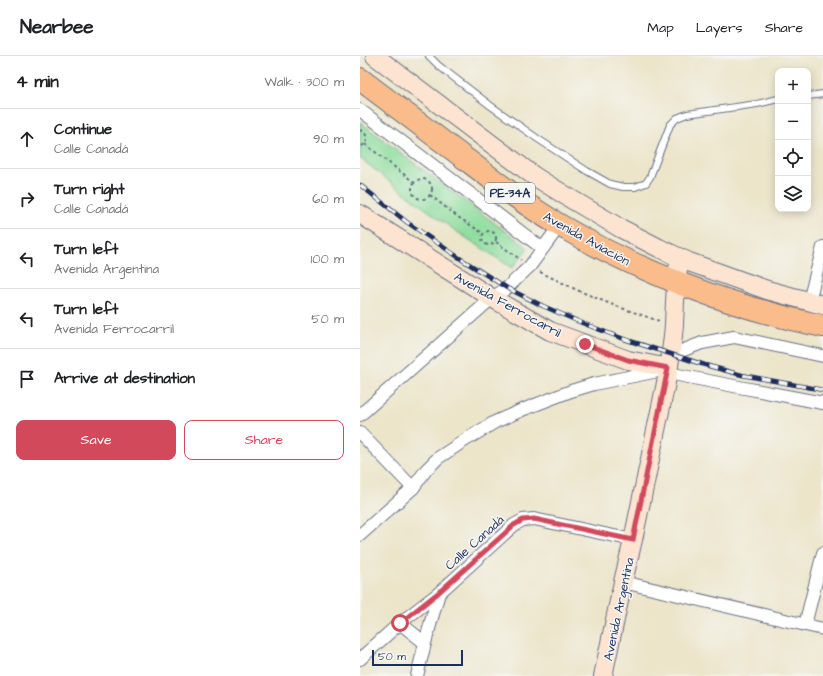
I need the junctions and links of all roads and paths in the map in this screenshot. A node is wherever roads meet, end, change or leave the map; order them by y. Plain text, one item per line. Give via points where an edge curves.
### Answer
1 (375, 56) edge
2 (429, 56) edge
3 (360, 79) edge
4 (823, 94) edge
5 (811, 96) edge
6 (775, 100) edge
7 (360, 110) edge
8 (360, 130) edge
9 (365, 144) junction
10 (360, 147) edge
11 (415, 183) junction
12 (430, 195) junction
13 (360, 214) edge
14 (560, 225) junction
15 (484, 234) junction
16 (496, 242) junction
17 (823, 247) edge
18 (542, 248) junction
19 (680, 258) junction
20 (522, 260) dead end
21 (539, 271) dead end
22 (676, 281) junction
23 (492, 298) junction
24 (816, 303) edge
25 (660, 321) dead end
26 (823, 326) edge
27 (823, 356) edge
28 (669, 366) junction
29 (823, 403) edge
30 (360, 415) edge
31 (360, 433) edge
32 (426, 470) junction
33 (398, 472) junction
34 (413, 488) junction
35 (360, 534) edge
36 (633, 540) junction
37 (823, 553) edge
38 (623, 582) junction
39 (438, 593) junction
40 (400, 623) junction
41 (805, 625) junction
42 (823, 629) edge
43 (425, 643) junction
44 (360, 659) edge
45 (417, 676) edge
46 (603, 676) edge

1 - 19 street via 534,176 620,228
2 - 6 lane via 491,106 538,139 610,184 623,187 635,187 646,183 670,125 677,118 686,114
3 - 14 highway, Avenida Aviación / PE-34A via 505,189
4 - 5 lane
7 - 18 street
8 - 9 path via 367,137
9 - 10 path
9 - 11 path
11 - 12 path via 424,180 430,183
11 - 12 path via 413,192 416,197 425,199
12 - 15 path
13 - 23 street, Avenida Ferrocarril
14 - 18 street
14 - 22 highway, Avenida Aviación / PE-34A via 597,246
15 - 16 path via 488,231 495,233
15 - 16 path via 482,241 485,244 492,245
16 - 20 path
17 - 24 street
18 - 23 street via 530,266 507,288
19 - 22 street, Avenida Argentina
19 - 24 street via 760,288
21 - 25 path via 613,305
22 - 26 highway, Avenida Aviación / PE-34A via 747,307
22 - 28 street, Avenida Argentina
23 - 28 street, Avenida Ferrocarril via 550,331 628,360
23 - 30 street
27 - 28 street via 734,336 702,343
28 - 29 street via 739,388
28 - 32 street via 594,384 522,410 467,439 438,458
28 - 36 street, Avenida Argentina
31 - 33 street
32 - 33 street via 411,474
32 - 34 street
33 - 34 street
34 - 35 street
36 - 38 street, Avenida Argentina
36 - 39 street, Calle Canadá via 534,519 523,520 514,525
37 - 41 street
38 - 41 street
38 - 46 street, Avenida Argentina
39 - 40 street, Calle Canadá
39 - 43 street
40 - 43 street
40 - 44 street, Calle Canadá
41 - 42 street
43 - 45 street

